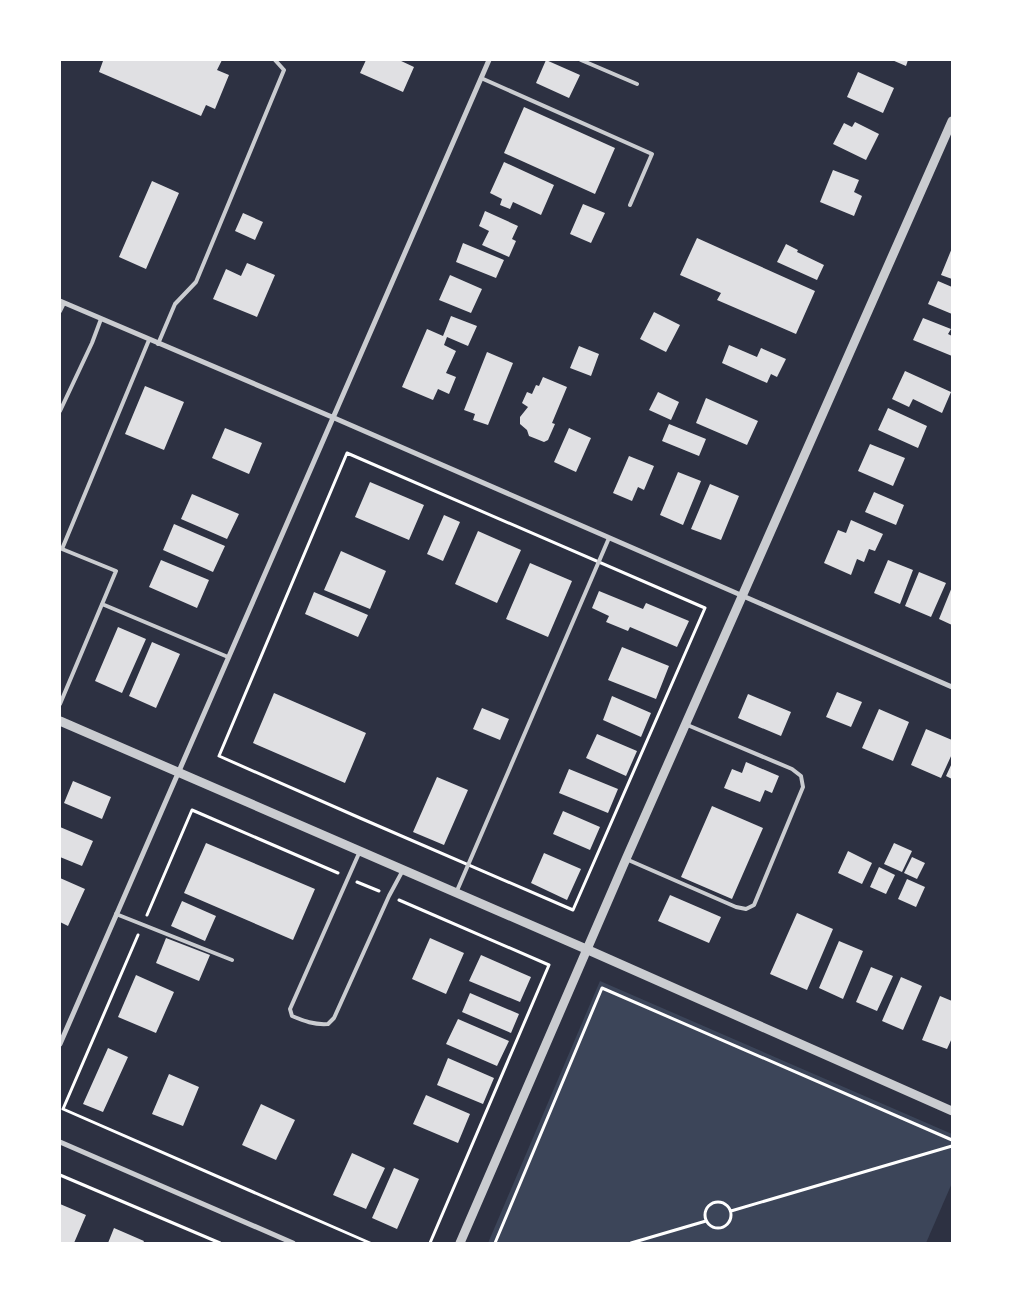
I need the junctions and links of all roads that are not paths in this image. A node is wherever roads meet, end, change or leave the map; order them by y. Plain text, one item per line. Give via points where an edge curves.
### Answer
1 (275, 60) edge
2 (489, 60) edge
3 (581, 60) edge
4 (481, 78) junction
5 (637, 84) dead end
6 (952, 121) edge
7 (630, 205) dead end
8 (62, 302) edge
9 (60, 311) edge
10 (101, 319) junction
11 (149, 340) junction
12 (158, 344) junction
13 (60, 411) edge
14 (332, 417) junction
15 (609, 538) junction
16 (741, 596) junction
17 (102, 604) junction
18 (228, 658) junction
19 (952, 687) edge
20 (60, 704) edge
21 (60, 721) edge
22 (685, 724) junction
23 (177, 772) junction
24 (360, 851) junction
25 (626, 859) junction
26 (403, 870) junction
27 (456, 893) junction
28 (116, 914) junction
29 (586, 949) junction
30 (232, 960) dead end
31 (60, 1044) edge
32 (952, 1111) edge
33 (60, 1142) edge
34 (293, 1243) edge
35 (460, 1243) edge

1 - 12 lane via 284,70 196,282 175,304
2 - 4 street
3 - 5 lane
4 - 7 lane via 652,154
4 - 14 street
6 - 16 street
8 - 9 lane
8 - 10 street
10 - 11 street
10 - 13 lane
11 - 12 street
11 - 17 lane via 62,549 116,571
12 - 14 street
14 - 15 street
14 - 18 street
15 - 16 street
15 - 27 lane
16 - 19 street
16 - 22 street
17 - 18 lane
17 - 20 lane
18 - 23 street
21 - 23 street
22 - 25 street
22 - 25 lane via 792,769 801,776 803,787 754,905 746,909 736,907
23 - 24 street
23 - 28 street
24 - 26 street
24 - 26 lane via 290,1009 292,1016 318,1025 328,1024 334,1018
25 - 29 street
26 - 27 street
27 - 29 street
28 - 30 lane
28 - 31 street
29 - 32 street
29 - 35 street
33 - 34 street

